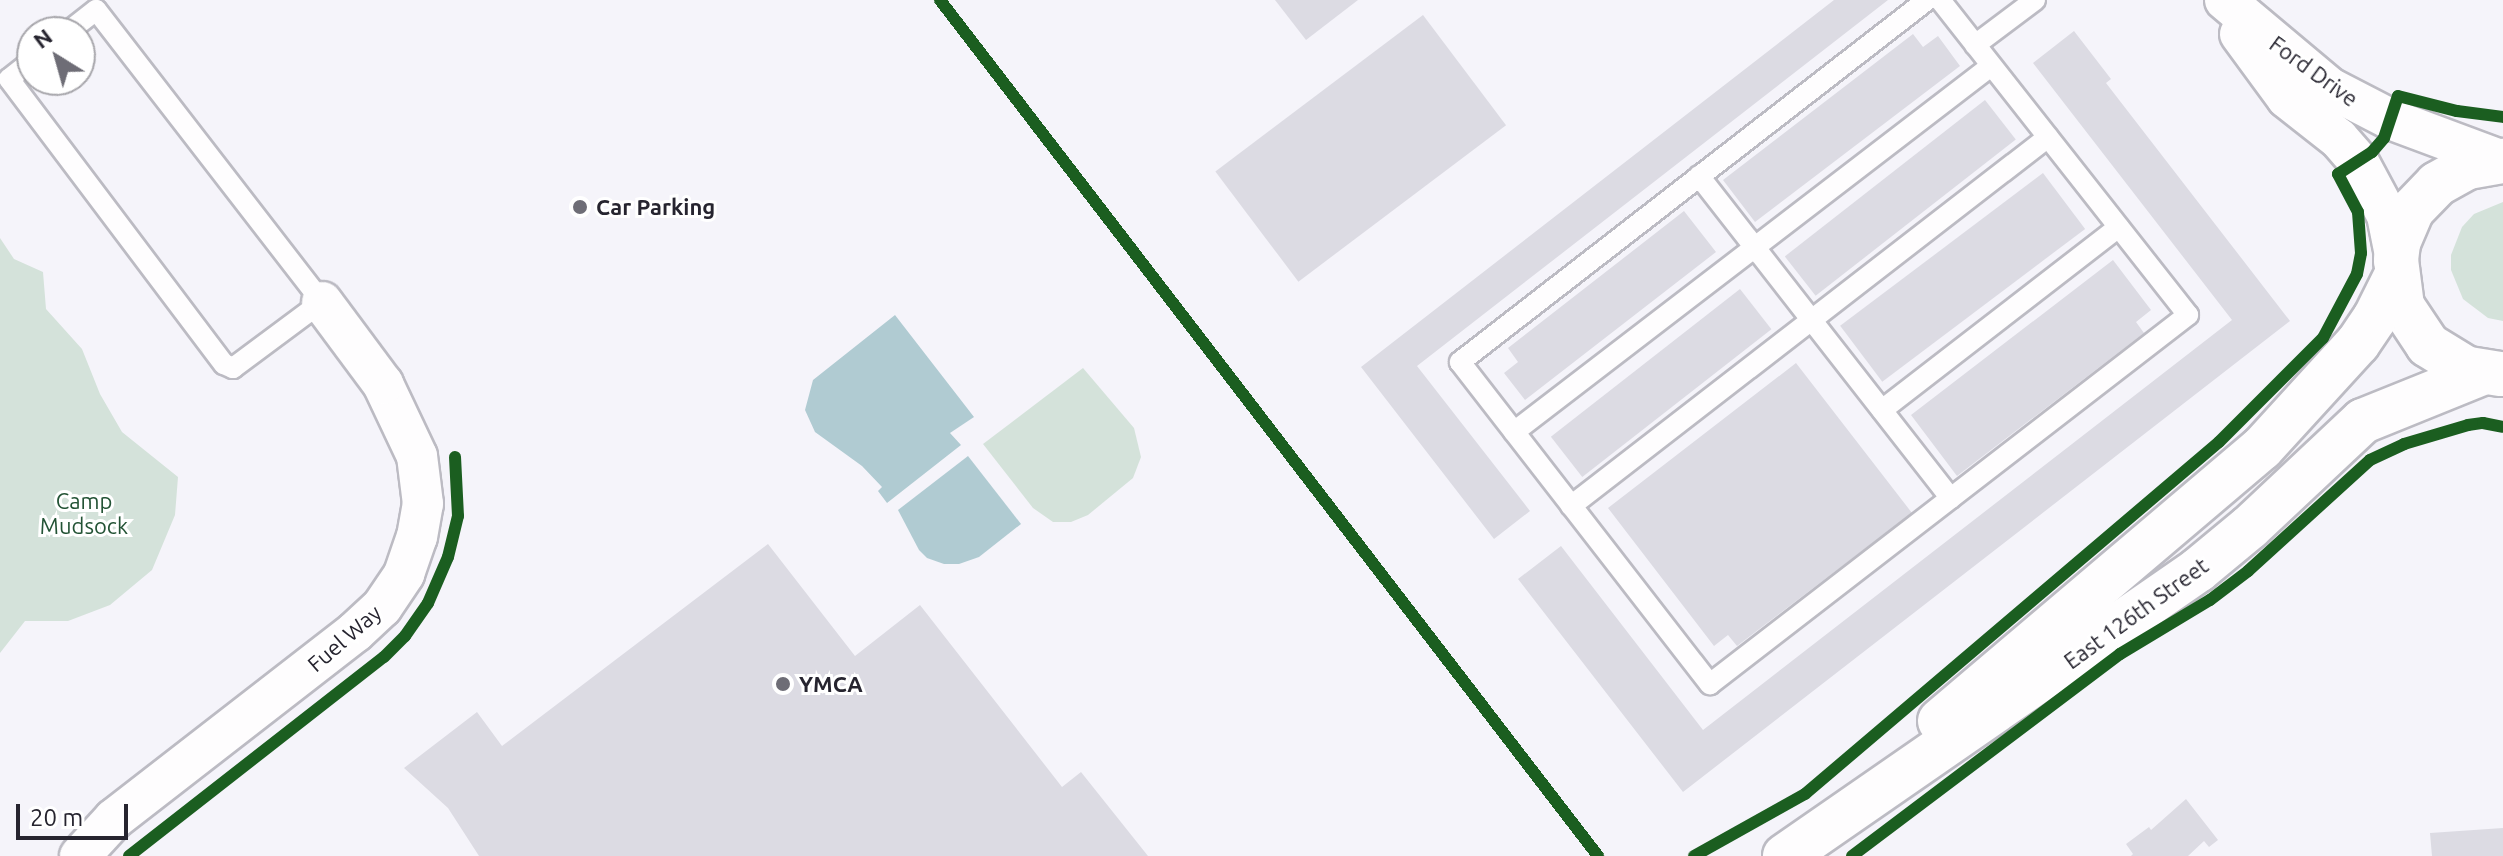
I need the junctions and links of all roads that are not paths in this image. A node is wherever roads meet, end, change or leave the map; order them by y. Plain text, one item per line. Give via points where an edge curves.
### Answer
1 (1927, 0) edge
2 (1940, 0) edge
3 (2035, 0) edge
4 (2218, 0) edge
5 (2225, 0) edge
6 (88, 16) edge
7 (1975, 45) junction
8 (1991, 66) junction
9 (4, 80) edge
10 (2048, 137) junction
11 (2503, 161) edge
12 (1699, 176) junction
13 (2119, 227) junction
14 (1753, 245) junction
15 (2396, 268) junction
16 (322, 302) junction
17 (1811, 320) junction
18 (2496, 375) edge
19 (1882, 410) junction
20 (1514, 432) junction
21 (1951, 498) junction
22 (1571, 506) junction
23 (80, 856) edge
24 (1784, 856) edge

1 - 12 lane
2 - 7 lane
3 - 7 lane
4 - 15 street, Ford Drive via 2287,98 2358,161 2387,215
5 - 11 street, Ford Drive via 2330,88 2390,119
6 - 16 lane via 96,10
7 - 8 lane
8 - 10 lane
8 - 14 lane
9 - 16 lane via 224,364 233,368
10 - 13 lane
10 - 17 lane
11 - 15 main road, East 126th Street via 2468,167 2430,190 2404,226
12 - 14 lane
12 - 20 lane via 1460,362
13 - 19 lane
13 - 21 lane via 2188,315
14 - 17 lane
14 - 20 lane
15 - 18 main road via 2402,306 2428,345 2453,363
15 - 24 main road, East 126th Street via 2358,343 2262,448
16 - 23 street, Fuel Way via 383,384 417,456 423,504 404,574 382,607 355,632 114,819
17 - 19 lane
17 - 22 lane
18 - 24 main road, East 126th Street via 2363,421 2198,570
19 - 21 lane
20 - 22 lane
21 - 22 lane via 1710,684

